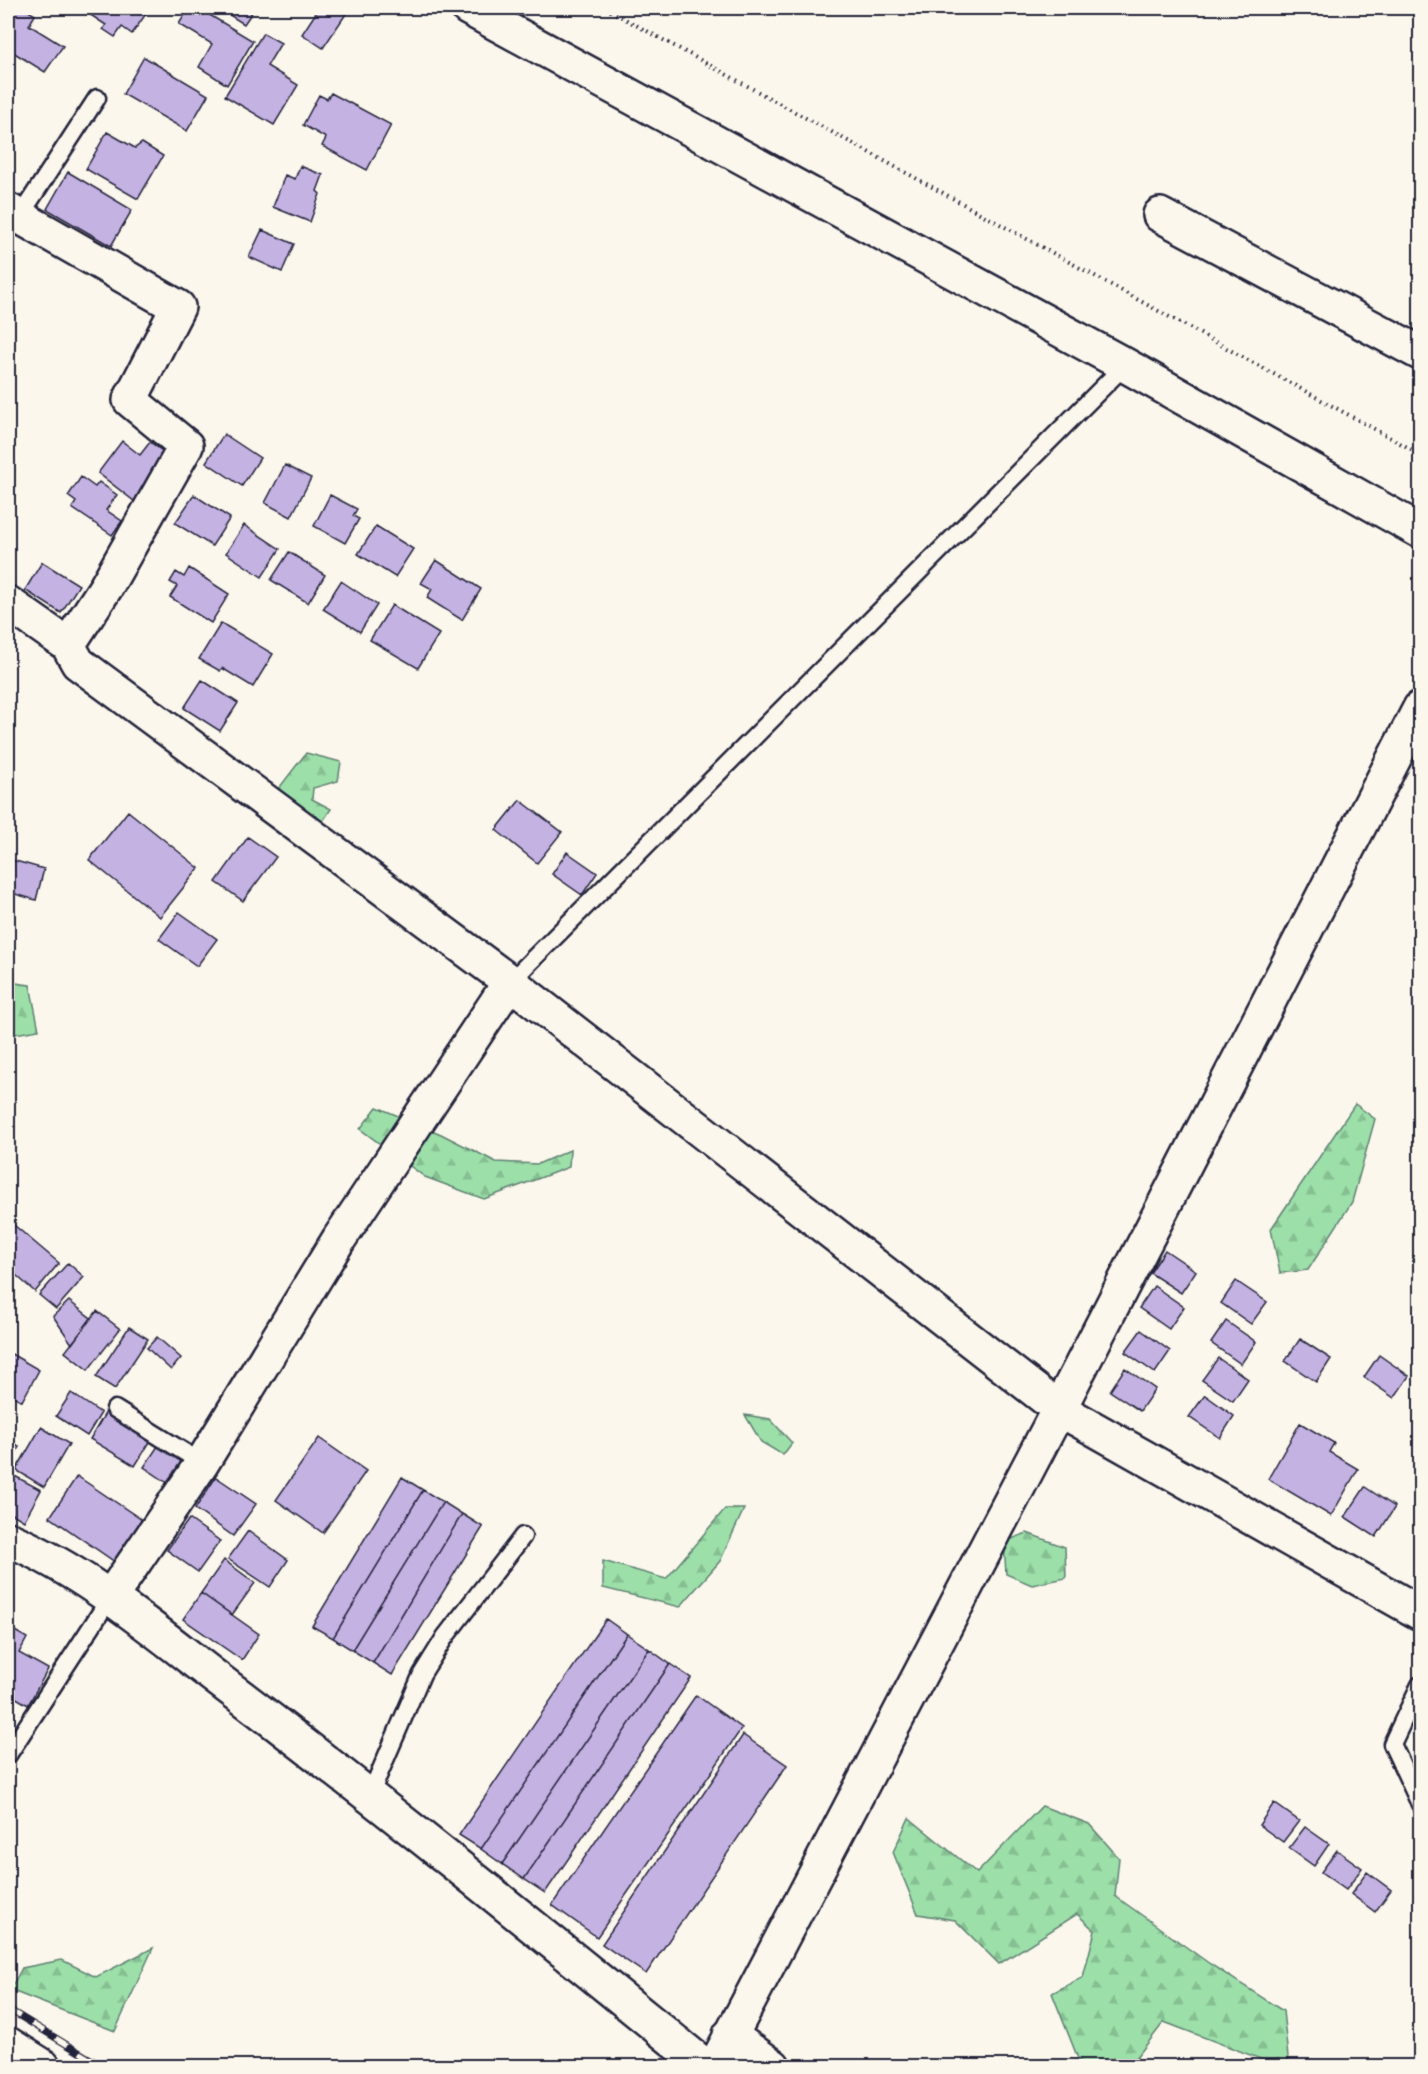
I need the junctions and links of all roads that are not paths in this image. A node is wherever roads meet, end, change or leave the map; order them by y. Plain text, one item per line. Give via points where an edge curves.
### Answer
1 (468, 8) edge
2 (97, 98) dead end
3 (14, 213) edge
4 (1160, 215) dead end
5 (1420, 353) edge
6 (1125, 365) junction
7 (1420, 531) edge
8 (8, 603) edge
9 (68, 645) junction
10 (1420, 708) edge
11 (510, 982) junction
12 (115, 1409) dead end
13 (1059, 1409) junction
14 (202, 1463) junction
15 (524, 1536) dead end
16 (8, 1539) edge
17 (110, 1598) junction
18 (1420, 1613) edge
19 (1420, 1685) edge
20 (8, 1755) edge
21 (370, 1795) junction
22 (1420, 1804) edge
23 (730, 2035) junction
24 (8, 2044) edge
25 (43, 2067) edge
26 (705, 2067) edge
27 (716, 2067) edge
28 (773, 2067) edge

1 - 6 street
2 - 3 lane
3 - 9 street via 178,307 130,400 186,446 106,587
4 - 5 street
6 - 7 street
6 - 11 lane
8 - 9 street
9 - 11 street via 78,663
10 - 13 street
11 - 13 street
11 - 14 street via 339,1239
12 - 14 lane
13 - 18 street
13 - 23 street
14 - 17 street
15 - 21 lane via 445,1637 422,1674
16 - 17 street via 37,1551
17 - 20 lane
17 - 21 street
19 - 22 lane via 1392,1744
21 - 26 street
23 - 27 street
23 - 28 street
24 - 25 street

